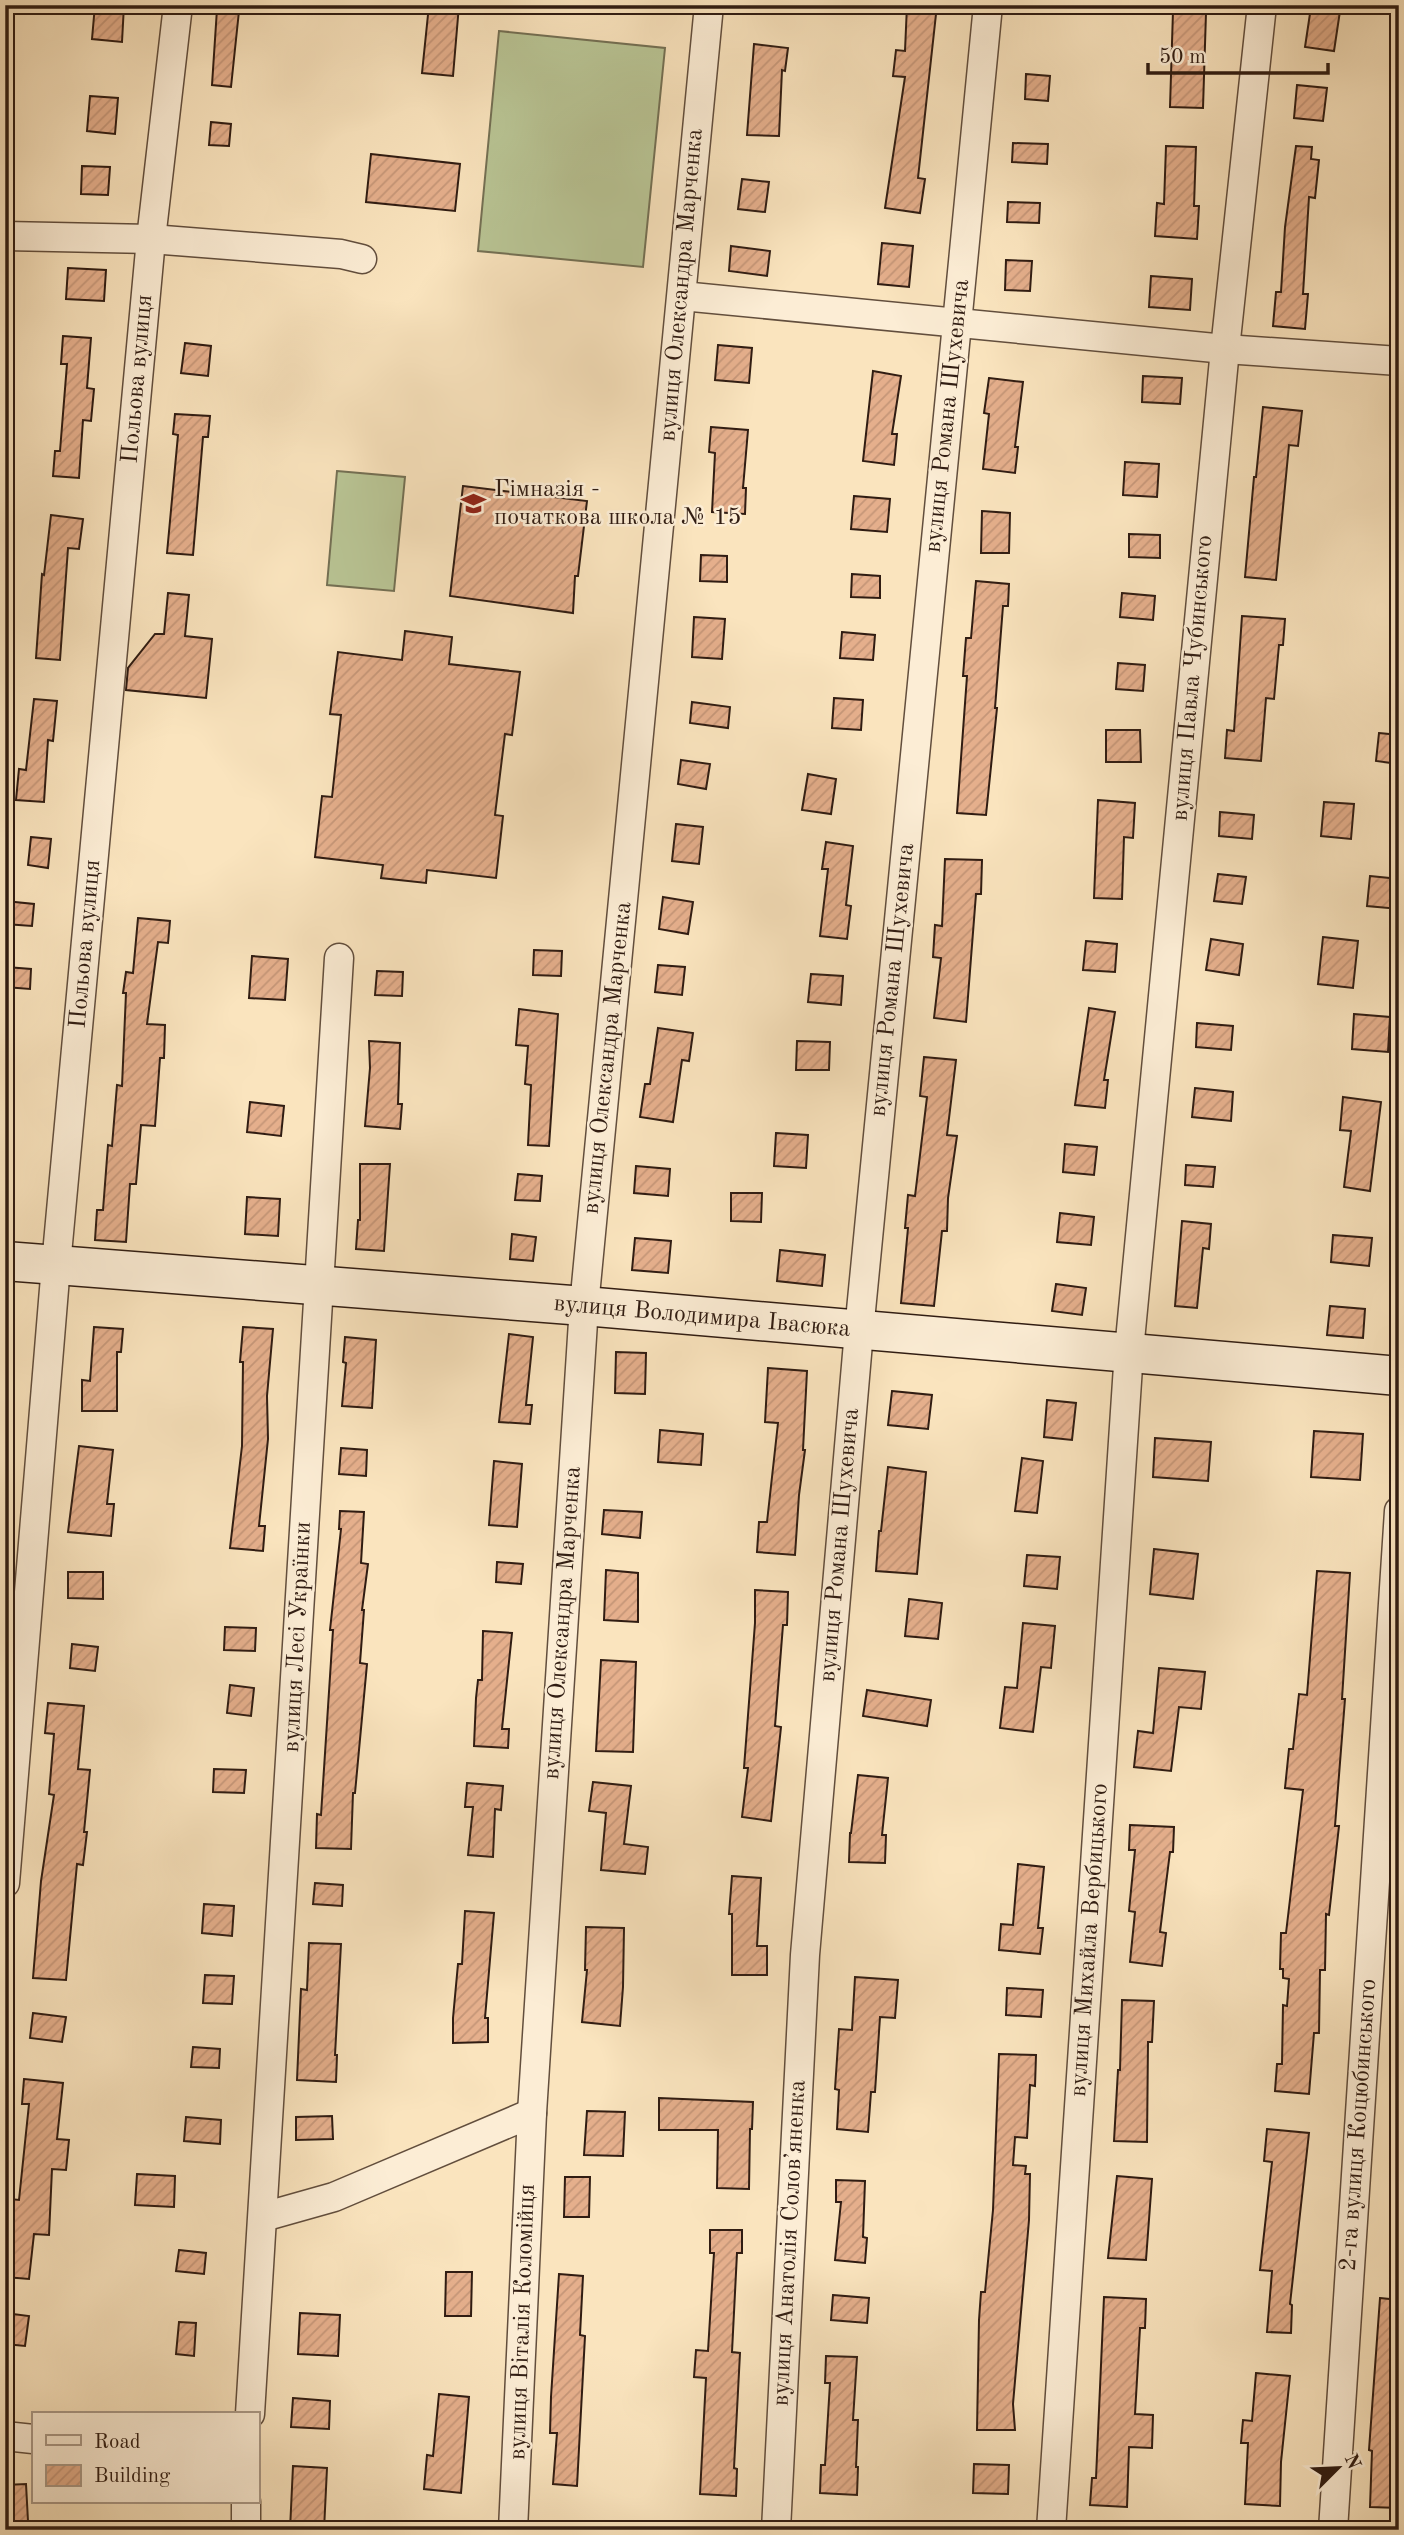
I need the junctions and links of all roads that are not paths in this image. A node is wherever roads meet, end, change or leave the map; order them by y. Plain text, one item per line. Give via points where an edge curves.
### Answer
1 (177, 5) edge
2 (709, 5) edge
3 (988, 5) edge
4 (1262, 5) edge
5 (5, 236) edge
6 (151, 239) junction
7 (362, 259) dead end
8 (682, 296) junction
9 (957, 323) junction
10 (1224, 349) junction
11 (1399, 361) edge
12 (339, 958) dead end
13 (5, 1261) edge
14 (56, 1265) junction
15 (320, 1284) junction
16 (584, 1306) junction
17 (859, 1331) junction
18 (1129, 1351) junction
19 (1399, 1376) edge
20 (1399, 1511) edge
21 (5, 1883) edge
22 (805, 1955) joint
23 (531, 2113) junction
24 (263, 2217) junction
25 (250, 2412) edge
26 (5, 2436) edge
27 (32, 2439) edge
28 (246, 2504) edge
29 (246, 2530) edge
30 (513, 2530) edge
31 (776, 2530) edge
32 (1051, 2530) edge
33 (1333, 2530) edge

1 - 6 street, Польова вулиця
2 - 8 street, вулиця Олександра Марченка
3 - 9 street, вулиця Романа Шухевича
4 - 10 street, вулиця Павла Чубинського
5 - 6 street
6 - 7 street
6 - 14 street, Польова вулиця
8 - 9 street
8 - 16 street, вулиця Олександра Марченка
9 - 10 street
9 - 17 street, вулиця Романа Шухевича
10 - 11 street
10 - 18 street, вулиця Павла Чубинського
12 - 15 street, вулиця Лесі Українки
13 - 14 street, вулиця Володимира Івасюка
14 - 15 street, вулиця Володимира Івасюка
14 - 21 street, Польова вулиця
15 - 16 street, вулиця Володимира Івасюка
15 - 24 street, вулиця Лесі Українки
16 - 17 street, вулиця Володимира Івасюка
16 - 23 street, вулиця Олександра Марченка
17 - 18 street, вулиця Володимира Івасюка
17 - 22 street, вулиця Романа Шухевича
18 - 19 street, вулиця Володимира Івасюка
18 - 32 street, вулиця Михайла Вербицького
20 - 33 street, 2-га вулиця Коцюбинського
22 - 31 street, вулиця Анатолія Соловʼяненка
23 - 24 street via 334,2197
23 - 30 street, вулиця Віталія Коломійця
24 - 25 street, вулиця Лесі Українки
26 - 27 street
28 - 29 street

